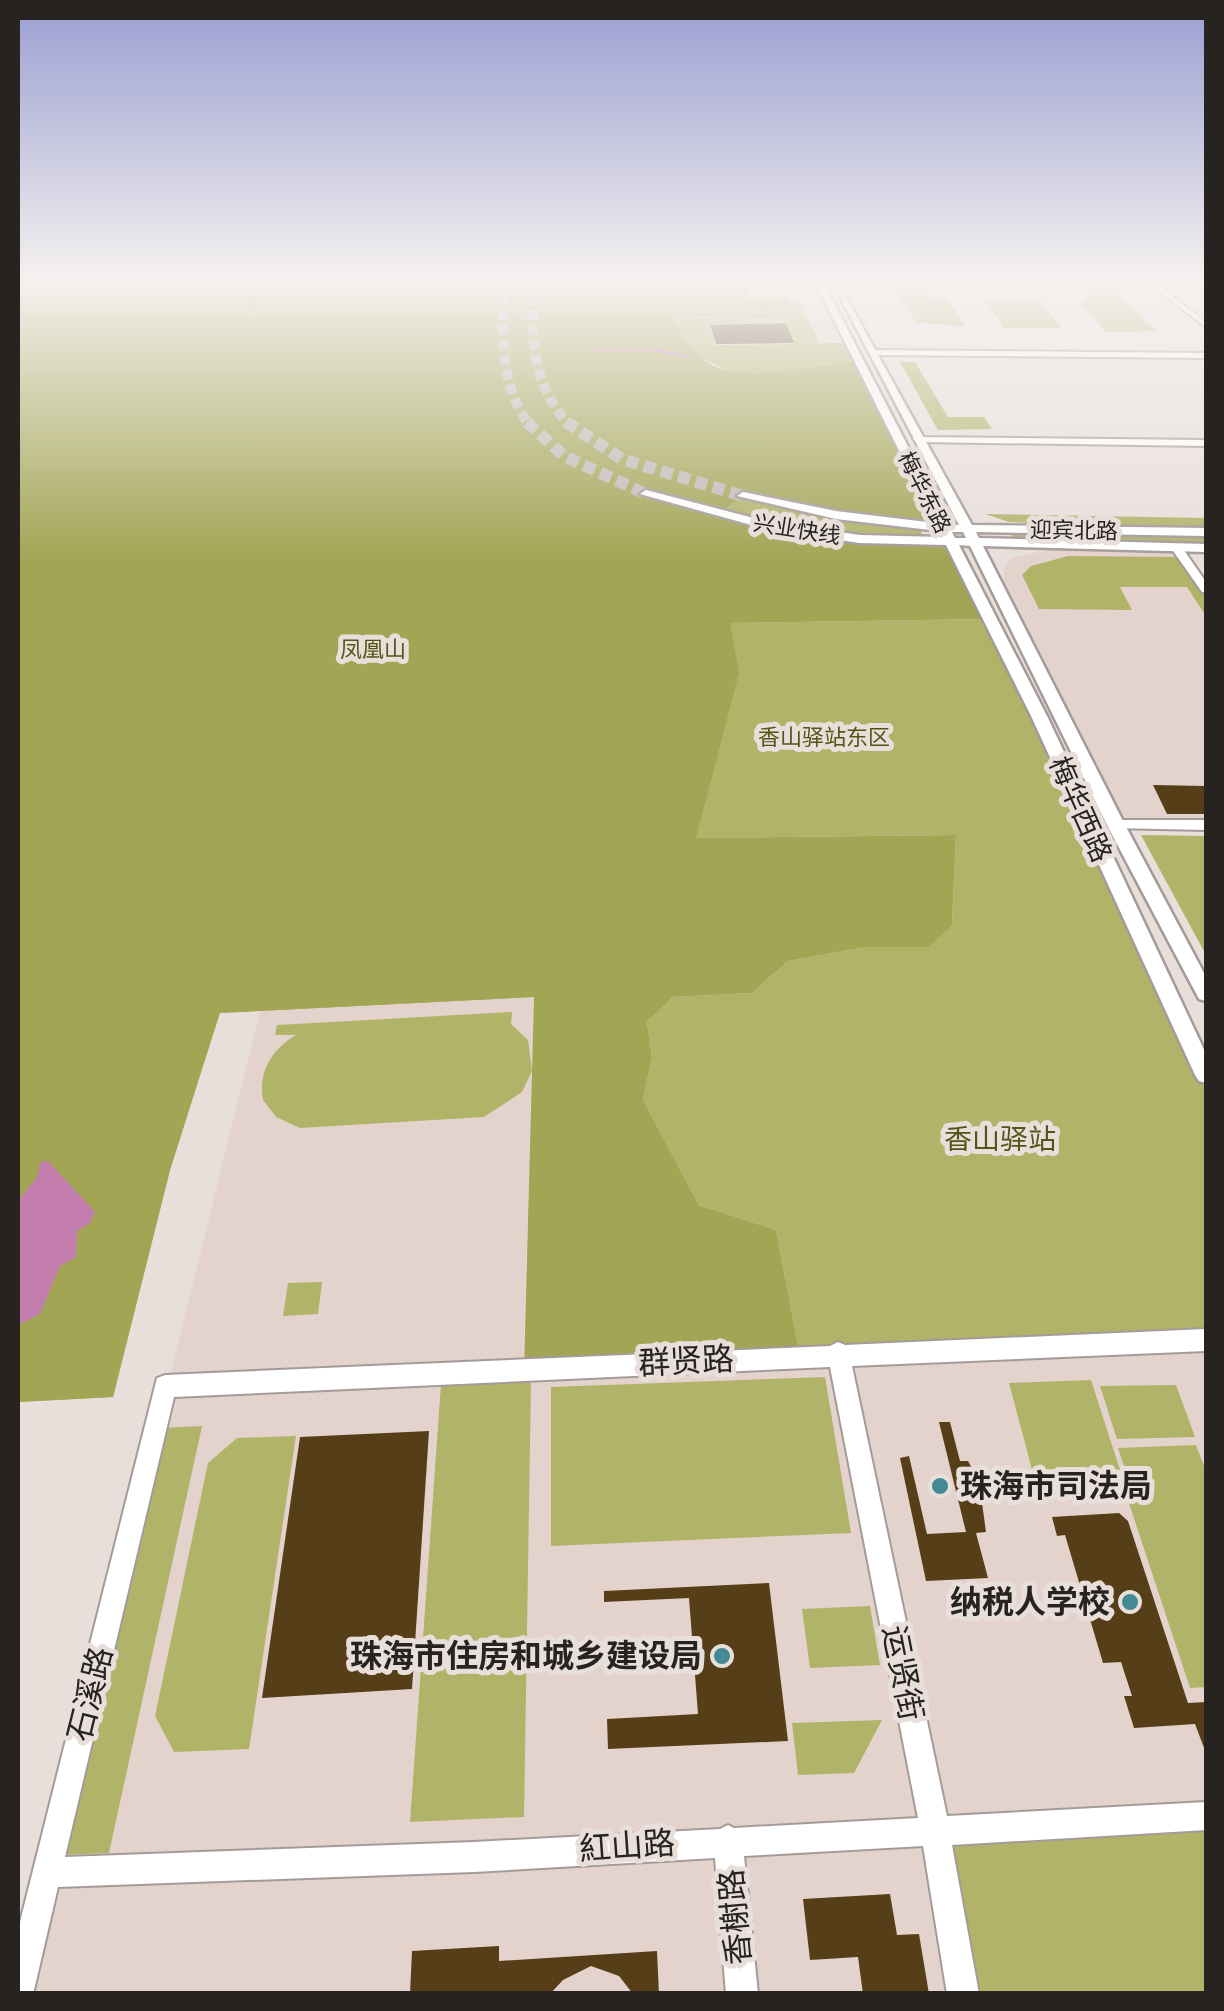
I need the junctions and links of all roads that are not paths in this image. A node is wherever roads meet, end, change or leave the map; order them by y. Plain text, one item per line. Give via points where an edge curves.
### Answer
1 (865, 374) edge
2 (884, 374) edge
3 (918, 440) junction
4 (1206, 443) edge
5 (925, 453) junction
6 (906, 456) junction
7 (646, 494) tunnel mouth
8 (742, 496) tunnel mouth
9 (890, 522) junction
10 (942, 528) junction
11 (968, 528) junction
12 (1063, 530) junction
13 (1118, 530) junction
14 (1206, 532) edge
15 (951, 544) junction
16 (977, 544) junction
17 (1070, 546) junction
18 (1177, 548) junction
19 (1206, 548) edge
20 (1206, 590) edge
21 (1010, 606) junction
22 (1116, 825) junction
23 (1206, 825) edge
24 (1206, 994) edge
25 (1206, 1075) edge
26 (1206, 1340) edge
27 (838, 1354) junction
28 (164, 1392) joint
29 (1206, 1816) edge
30 (935, 1828) junction
31 (728, 1840) junction
32 (46, 1874) junction
33 (18, 1990) edge
34 (742, 1994) edge
35 (963, 1994) edge

1 - 6 main road, 梅华东路
2 - 3 main road, 梅华东路
3 - 4 street
3 - 5 main road, 梅华东路
5 - 11 main road, 梅华东路
5 - 13 main road via 965,507 982,518
6 - 9 main road via 924,512
6 - 10 main road, 梅华东路
7 - 15 main road, 兴业快线 via 785,529
8 - 9 main road, 兴业快线
9 - 10 main road, 兴业快线
10 - 11 main road, 迎宾北路
10 - 15 main road, 梅华东路
11 - 12 main road, 迎宾北路
11 - 16 main road, 梅华西路
12 - 13 main road, 迎宾北路
12 - 17 main road via 1051,539
13 - 14 main road, 迎宾北路
15 - 16 main road, 迎宾北路
15 - 25 main road, 梅华西路
16 - 17 main road, 迎宾北路
16 - 21 main road, 梅华西路
17 - 18 main road, 迎宾北路
17 - 21 main road via 1008,561 1003,578
18 - 19 main road, 迎宾北路
18 - 20 street
21 - 22 main road, 梅华西路
22 - 23 street
22 - 24 main road, 梅华西路
26 - 27 street, 群贤路
27 - 28 street, 群贤路
27 - 30 street, 运贤街
28 - 32 street, 石溪路
29 - 30 street, 紅山路
30 - 31 street, 紅山路
30 - 35 street, 运贤街
31 - 32 street, 紅山路 via 474,1858
31 - 34 street, 香榭路
32 - 33 street, 石溪路

